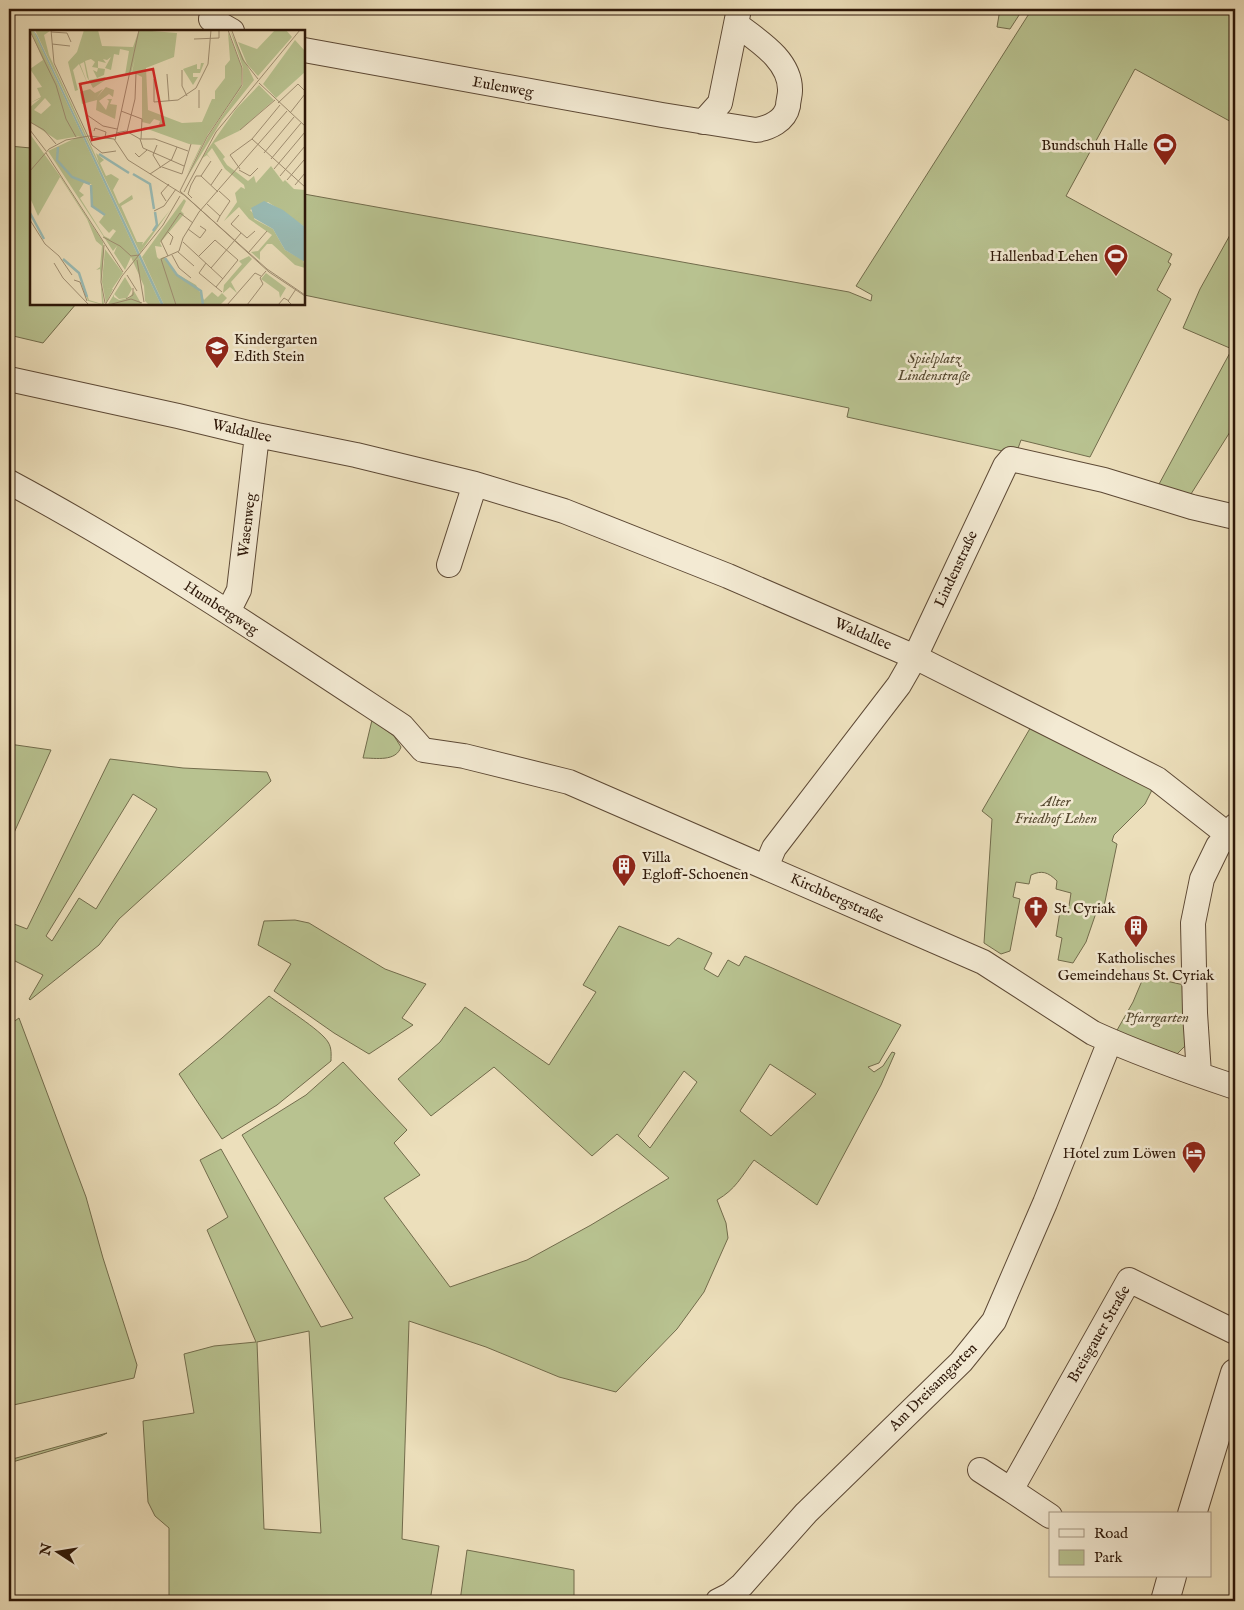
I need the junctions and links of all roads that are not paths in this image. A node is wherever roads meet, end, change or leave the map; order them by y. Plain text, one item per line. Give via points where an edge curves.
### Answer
1 (737, 16) edge
2 (211, 19) dead end
3 (230, 30) edge
4 (305, 50) edge
5 (703, 122) junction
6 (9, 379) edge
7 (257, 435) junction
8 (9, 482) edge
9 (475, 484) junction
10 (1235, 517) edge
11 (449, 565) dead end
12 (228, 612) junction
13 (915, 657) junction
14 (423, 750) joint
15 (1231, 830) edge
16 (766, 867) junction
17 (1110, 1041) junction
18 (1199, 1074) junction
19 (1235, 1087) edge
20 (1235, 1332) edge
21 (1235, 1373) edge
22 (980, 1470) dead end
23 (1011, 1490) junction
24 (1193, 1512) edge
25 (1049, 1515) edge
26 (1171, 1578) edge
27 (718, 1601) edge
28 (1165, 1601) edge

1 - 5 street via 720,103
1 - 5 street, Eulenweg via 782,66 790,89 787,111 776,124 756,130
2 - 3 street
4 - 5 street, Eulenweg
6 - 7 street, Waldallee
7 - 9 street, Waldallee
7 - 12 street, Wasenweg via 239,590
8 - 12 street, Humbergweg via 121,545
9 - 11 street
9 - 13 street, Waldallee via 564,511 646,543
10 - 13 street, Lindenstraße via 1098,478 1011,459
12 - 14 street, Humbergweg via 402,726
13 - 15 street, Waldallee via 1157,779
13 - 16 street, Lindenstraße via 899,685 774,848
14 - 16 street, Kirchbergstraße via 464,756 568,782
15 - 18 street via 1218,846 1202,879 1194,923
16 - 17 street, Kirchbergstraße via 983,962
17 - 18 street, Kirchbergstraße
17 - 27 street, Am Dreisamgarten via 994,1321 962,1362 806,1513 742,1585
18 - 19 street, Kirchbergstraße
20 - 23 street, Breisgauer Straße via 1129,1280
21 - 24 street
22 - 23 street
23 - 25 street
26 - 28 street

